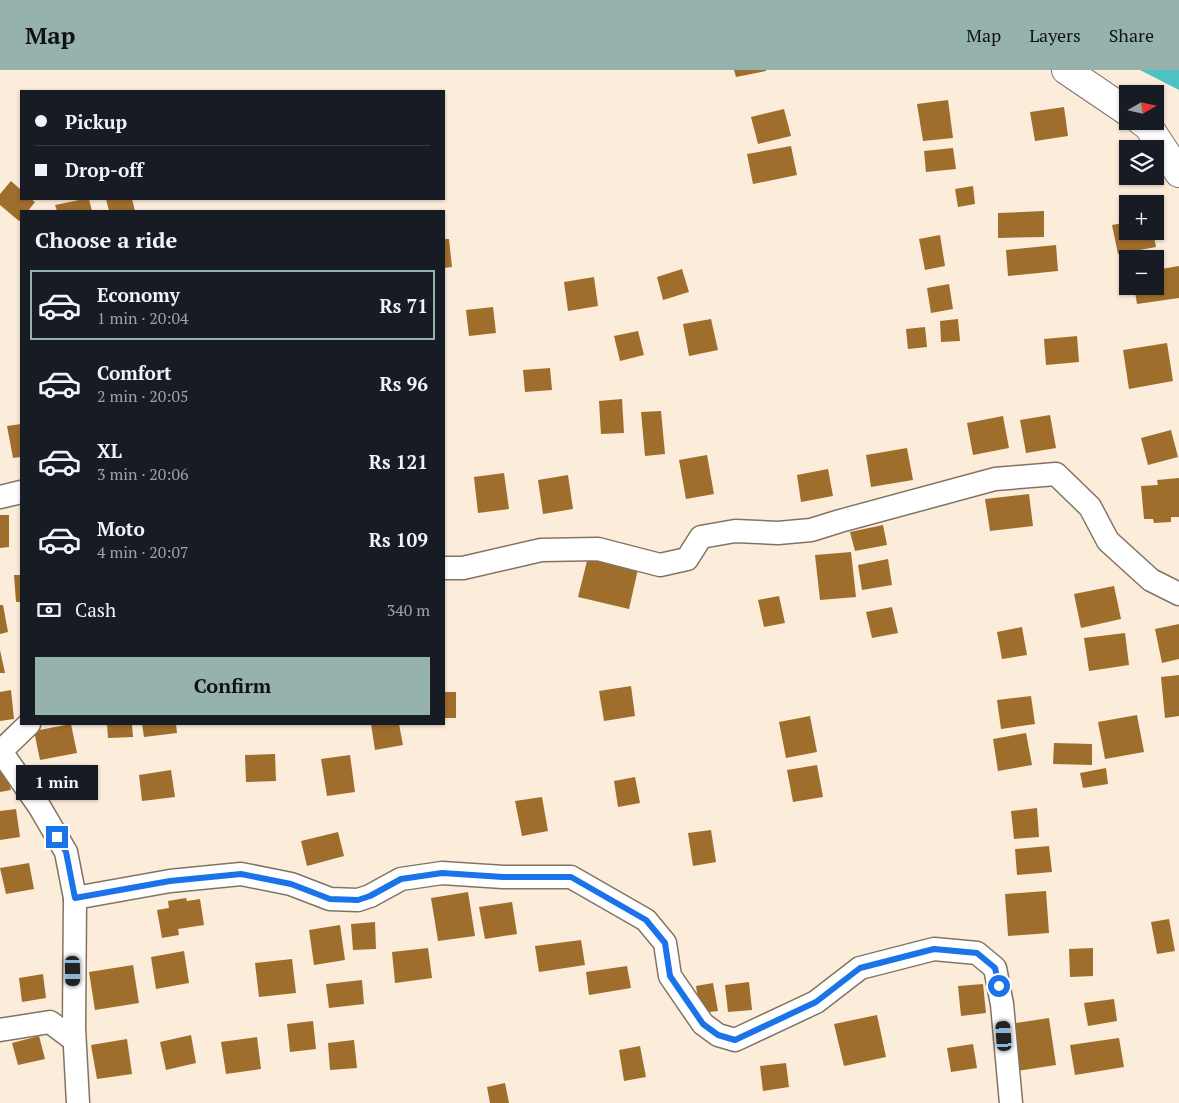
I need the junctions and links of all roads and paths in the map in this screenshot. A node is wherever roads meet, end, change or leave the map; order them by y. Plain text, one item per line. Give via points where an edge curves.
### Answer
1 (1066, 70) edge
2 (1119, 106) edge
3 (1151, 130) edge
4 (1179, 173) edge
5 (20, 492) edge
6 (0, 498) edge
7 (445, 568) edge
8 (1179, 594) edge
9 (28, 725) edge
10 (1, 750) edge
11 (75, 898) junction
12 (0, 1030) edge
13 (74, 1040) junction
14 (78, 1103) edge
15 (1011, 1103) edge

1 - 2 main road
3 - 4 main road
5 - 6 street
7 - 8 street via 463,568 541,550 598,549 660,565 687,559 701,536 735,530 778,533 811,530 995,479 1056,474 1090,507 1108,541 1151,580
9 - 10 street
10 - 11 street via 66,852
11 - 13 street
11 - 15 street via 170,881 241,874 291,884 330,899 358,900 401,879 442,873 571,877 646,920 665,943 670,976 703,1024 718,1035 735,1040 816,1002 860,968 934,949 977,953 995,968 1002,1004
12 - 13 street via 50,1022
13 - 14 street

